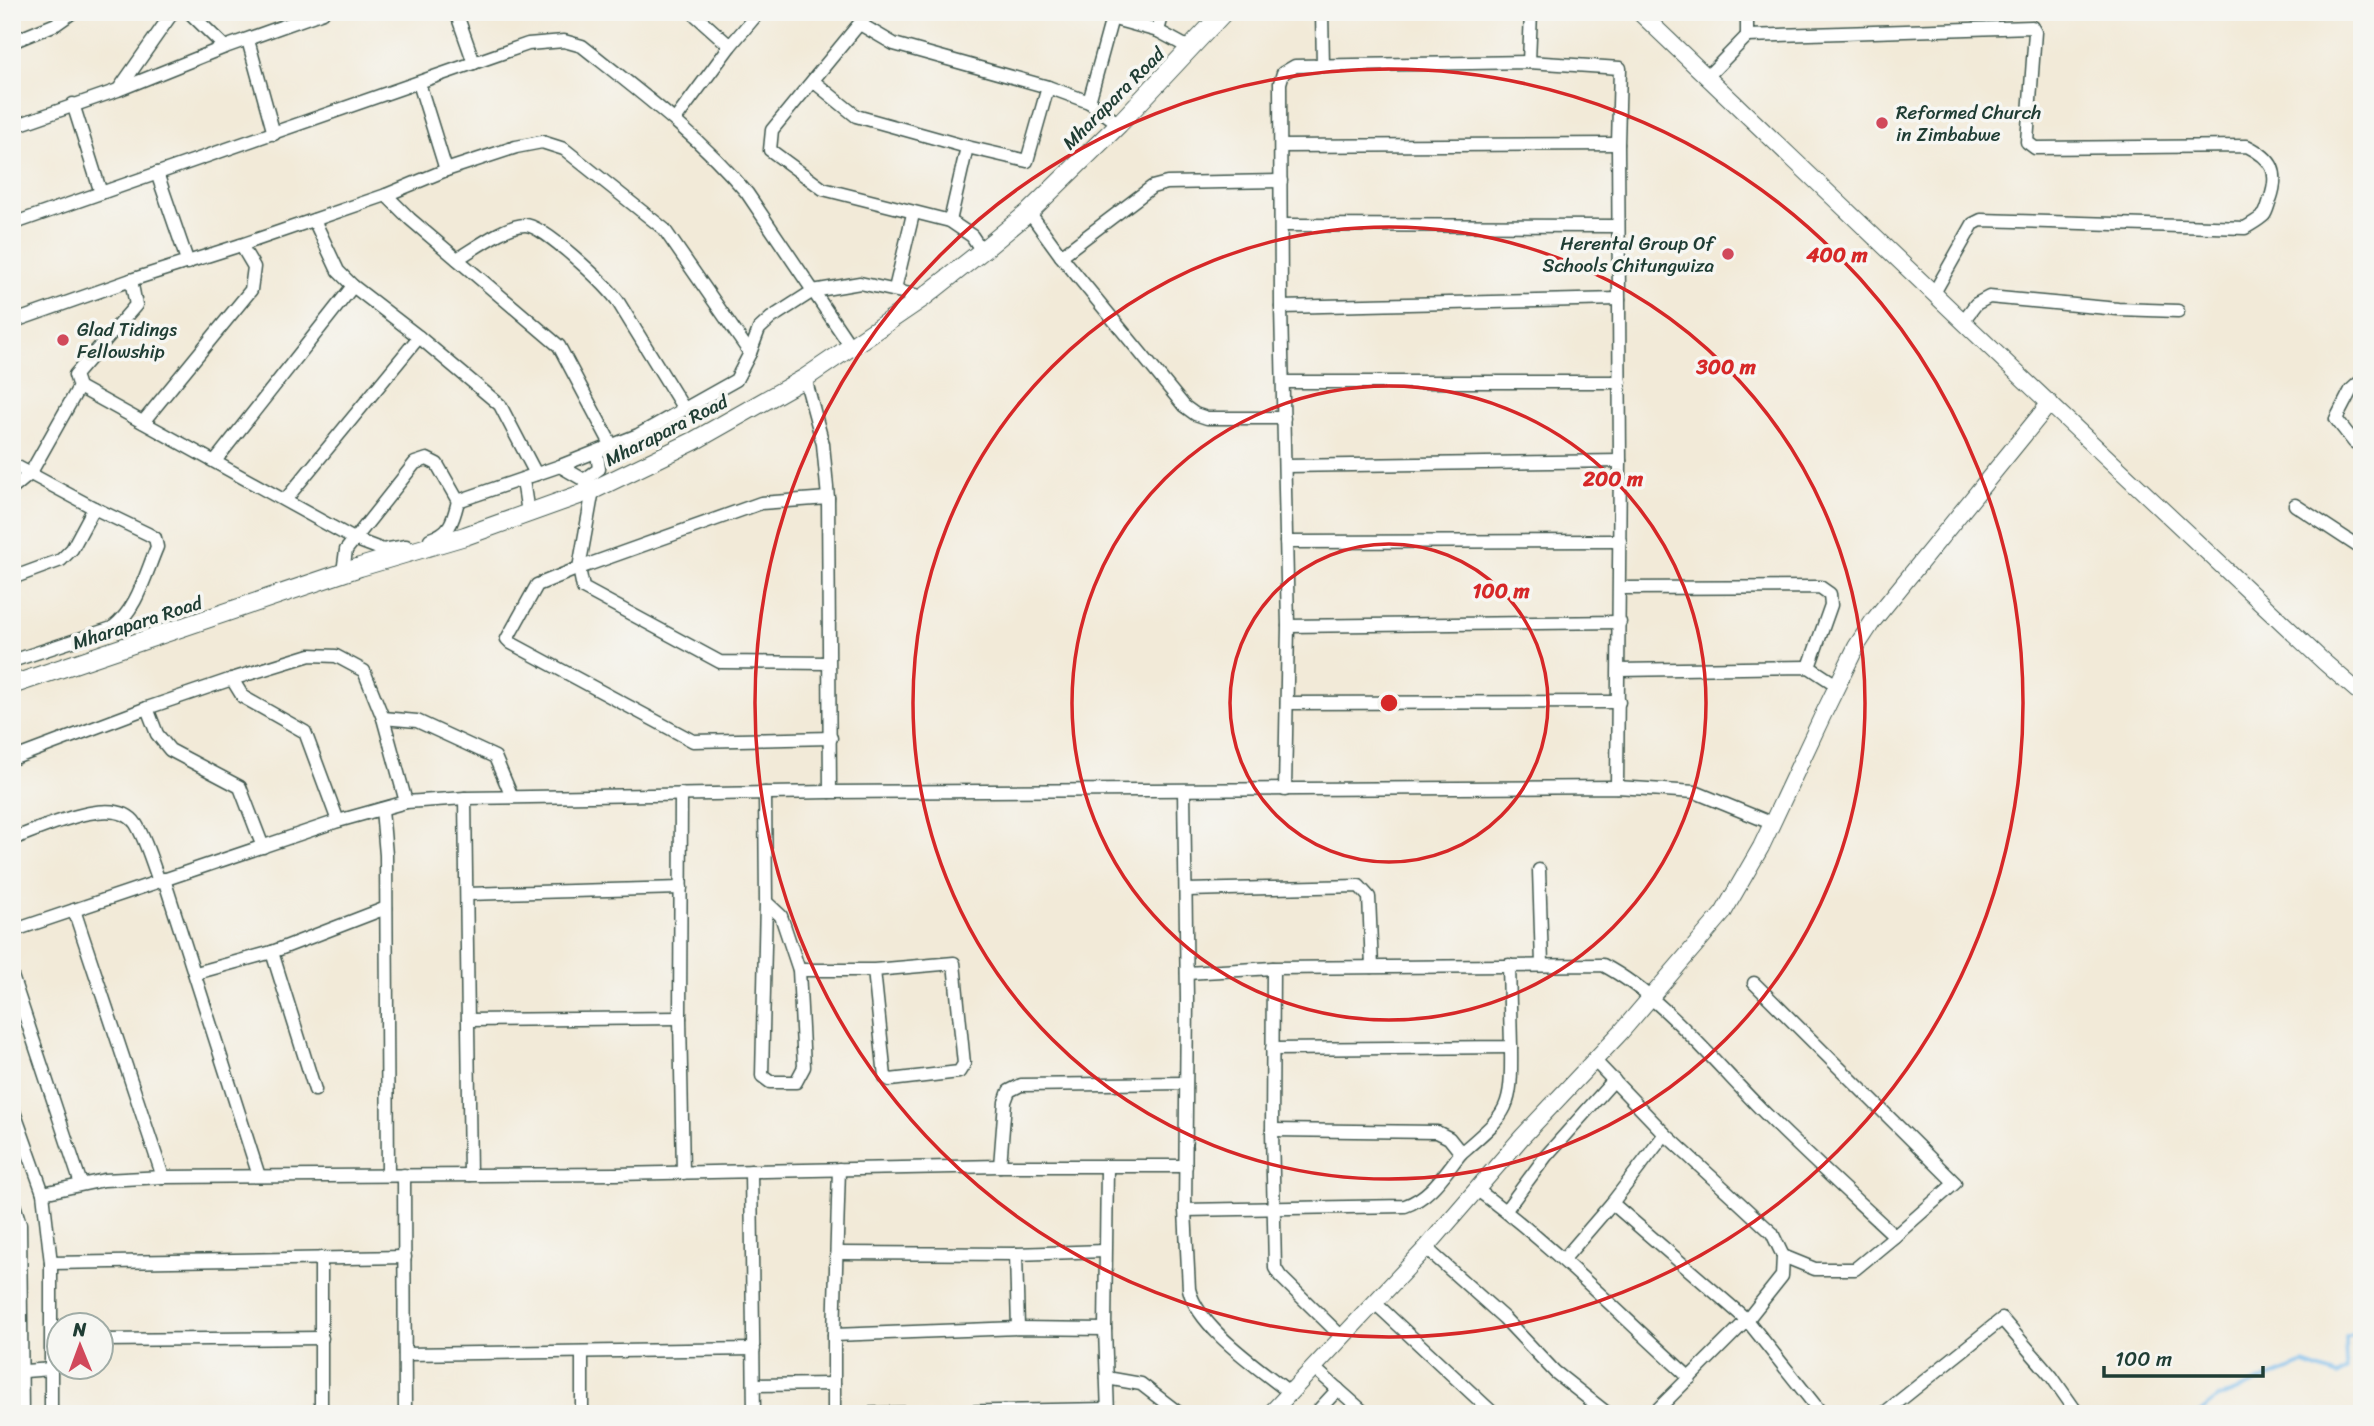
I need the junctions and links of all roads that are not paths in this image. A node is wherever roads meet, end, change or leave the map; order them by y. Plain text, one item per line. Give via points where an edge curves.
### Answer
1 (73, 12) edge
2 (173, 12) edge
3 (189, 12) edge
4 (323, 12) edge
5 (456, 12) edge
6 (692, 12) edge
7 (759, 12) edge
8 (869, 12) edge
9 (1089, 12) edge
10 (1163, 12) edge
11 (1224, 12) edge
12 (1322, 12) edge
13 (1531, 12) edge
14 (1639, 12) edge
15 (1747, 12) edge
16 (287, 18) edge
17 (1112, 18) junction
18 (860, 24) junction
19 (1158, 31) junction
20 (1747, 36) junction
21 (248, 40) junction
22 (12, 42) edge
23 (730, 46) junction
24 (225, 47) junction
25 (1191, 49) junction
26 (1529, 62) junction
27 (474, 64) junction
28 (1322, 66) junction
29 (1706, 78) junction
30 (813, 80) junction
31 (419, 83) junction
32 (1048, 87) junction
33 (118, 90) junction
34 (1089, 102) junction
35 (74, 104) junction
36 (675, 120) junction
37 (1119, 124) junction
38 (12, 127) edge
39 (274, 134) junction
40 (1618, 144) junction
41 (1281, 146) junction
42 (967, 148) junction
43 (446, 170) junction
44 (157, 173) junction
45 (1281, 181) junction
46 (101, 193) junction
47 (386, 195) junction
48 (1029, 212) junction
49 (913, 214) junction
50 (314, 220) junction
51 (950, 222) junction
52 (12, 224) edge
53 (1282, 225) junction
54 (1618, 226) junction
55 (241, 245) junction
56 (982, 251) junction
57 (1061, 256) junction
58 (457, 259) junction
59 (188, 263) junction
60 (131, 280) junction
61 (353, 286) junction
62 (895, 289) junction
63 (813, 291) junction
64 (1934, 293) junction
65 (924, 297) junction
66 (1619, 299) junction
67 (1281, 307) junction
68 (2178, 311) dead end
69 (1963, 321) junction
70 (12, 322) edge
71 (419, 337) junction
72 (850, 347) junction
73 (750, 353) junction
74 (805, 378) junction
75 (2362, 380) edge
76 (1283, 382) junction
77 (1620, 382) junction
78 (79, 387) junction
79 (2050, 403) junction
80 (684, 409) junction
81 (1284, 418) junction
82 (143, 422) junction
83 (612, 446) junction
84 (2362, 447) edge
85 (597, 452) junction
86 (215, 461) junction
87 (1620, 461) junction
88 (12, 464) edge
89 (560, 466) junction
90 (1285, 466) junction
91 (30, 474) junction
92 (536, 474) junction
93 (523, 480) junction
94 (589, 485) junction
95 (12, 489) edge
96 (828, 498) junction
97 (286, 499) junction
98 (458, 501) junction
99 (2295, 505) dead end
100 (94, 508) junction
101 (528, 513) junction
102 (354, 539) junction
103 (1620, 541) junction
104 (1286, 542) junction
105 (2362, 550) edge
106 (579, 568) junction
107 (344, 572) junction
108 (12, 578) edge
109 (1620, 588) junction
110 (1620, 622) junction
111 (1288, 626) junction
112 (12, 661) edge
113 (828, 663) junction
114 (1809, 667) junction
115 (1620, 670) junction
116 (232, 679) junction
117 (12, 685) edge
118 (1838, 686) junction
119 (2362, 695) edge
120 (1619, 702) junction
121 (1287, 703) junction
122 (147, 708) junction
123 (383, 718) junction
124 (831, 738) junction
125 (12, 760) edge
126 (1617, 787) junction
127 (1285, 790) junction
128 (1184, 791) junction
129 (830, 792) junction
130 (765, 793) junction
131 (681, 794) junction
132 (512, 797) junction
133 (465, 798) junction
134 (406, 802) junction
135 (382, 809) junction
136 (338, 821) junction
137 (1771, 823) junction
138 (12, 839) edge
139 (263, 846) junction
140 (1539, 870) dead end
141 (162, 880) junction
142 (681, 888) junction
143 (1186, 890) junction
144 (467, 894) junction
145 (766, 902) junction
146 (386, 908) junction
147 (74, 910) junction
148 (12, 931) edge
149 (272, 952) junction
150 (1542, 964) junction
151 (1509, 965) junction
152 (1372, 967) junction
153 (1273, 968) junction
154 (799, 970) junction
155 (874, 970) junction
156 (1187, 972) junction
157 (196, 973) junction
158 (12, 976) edge
159 (1754, 983) dead end
160 (1651, 997) junction
161 (680, 1018) junction
162 (468, 1020) junction
163 (1511, 1047) junction
164 (1272, 1049) junction
165 (1595, 1061) junction
166 (1614, 1080) junction
167 (1186, 1083) junction
168 (315, 1090) dead end
169 (12, 1106) edge
170 (1272, 1130) junction
171 (1665, 1134) junction
172 (1461, 1153) junction
173 (1000, 1166) junction
174 (1186, 1166) junction
175 (1107, 1167) junction
176 (839, 1169) junction
177 (751, 1171) junction
178 (684, 1172) junction
179 (388, 1175) junction
180 (404, 1175) junction
181 (470, 1175) junction
182 (259, 1176) junction
183 (163, 1177) junction
184 (81, 1184) junction
185 (1476, 1189) junction
186 (43, 1193) junction
187 (12, 1198) edge
188 (1612, 1203) junction
189 (1273, 1209) junction
190 (1185, 1210) junction
191 (1506, 1210) junction
192 (1895, 1236) junction
193 (1426, 1248) junction
194 (1105, 1251) junction
195 (838, 1253) junction
196 (1016, 1254) junction
197 (1783, 1256) junction
198 (405, 1257) junction
199 (321, 1258) junction
200 (1563, 1260) junction
201 (51, 1263) junction
202 (1375, 1303) junction
203 (53, 1310) edge
204 (1747, 1320) junction
205 (1018, 1328) junction
206 (1105, 1329) junction
207 (834, 1335) junction
208 (1342, 1337) junction
209 (322, 1338) junction
210 (116, 1340) edge
211 (754, 1349) junction
212 (582, 1352) junction
213 (405, 1354) junction
214 (1314, 1368) junction
215 (46, 1369) edge
216 (17, 1371) edge
217 (1107, 1378) junction
218 (1689, 1378) junction
219 (51, 1380) edge
220 (834, 1384) junction
221 (754, 1385) junction
222 (1338, 1390) junction
223 (1290, 1393) junction
224 (1108, 1411) edge
225 (22, 1414) edge
226 (51, 1414) edge
227 (321, 1414) edge
228 (405, 1414) edge
229 (582, 1414) edge
230 (754, 1414) edge
231 (834, 1414) edge
232 (841, 1414) edge
233 (1180, 1414) edge
234 (1270, 1414) edge
235 (1315, 1414) edge
236 (1366, 1414) edge
237 (1494, 1414) edge
238 (1608, 1414) edge
239 (1653, 1414) edge
240 (1822, 1414) edge
241 (1883, 1414) edge
242 (2078, 1414) edge

1 - 22 street
2 - 33 street
3 - 24 street
4 - 16 street
5 - 27 street
6 - 23 street
7 - 23 street
8 - 18 street
9 - 17 street
10 - 19 street
11 - 25 main road, Mharapara Road
12 - 28 street
13 - 26 street
14 - 29 street
15 - 20 street
16 - 21 street
17 - 19 street
17 - 34 street
18 - 30 street
18 - 32 street via 894,44
19 - 25 street
20 - 29 street
20 - 64 street via 2032,27 2027,142 2035,148 2247,146 2269,161 2274,174 2265,214 2245,228 1981,220 1973,224
21 - 24 street
21 - 39 street
23 - 36 street
24 - 33 street
25 - 37 main road, Mharapara Road
26 - 28 street
26 - 40 street via 1620,68
27 - 31 street
27 - 36 street via 528,44 564,41 582,46
28 - 41 street via 1296,66 1283,73
29 - 64 street
30 - 42 street via 856,116
30 - 49 street via 772,130 770,149 823,190
31 - 39 street
31 - 43 street
32 - 34 street
32 - 42 street via 1027,161
33 - 35 street
34 - 37 street
35 - 38 street
35 - 46 street
36 - 63 street via 747,193
37 - 48 main road, Mharapara Road
39 - 44 street
40 - 41 street
40 - 54 street
41 - 45 street
42 - 51 street
43 - 47 street
43 - 73 street via 542,142 564,149 664,229
44 - 46 street
44 - 59 street
45 - 53 street
45 - 57 street via 1152,187
46 - 52 street
47 - 50 street
47 - 58 street
48 - 56 main road, Mharapara Road
48 - 57 street
49 - 51 street
49 - 62 street
50 - 55 street
50 - 61 street via 338,271
51 - 56 street via 972,236
53 - 54 street
53 - 67 street
54 - 66 street
55 - 59 street
55 - 82 street via 254,267 251,290
56 - 65 main road, Mharapara Road
57 - 81 street via 1195,414
58 - 80 street via 498,233 525,225 539,229 604,283
58 - 83 street via 559,346
59 - 60 street
60 - 70 street
60 - 78 street via 136,305 75,375
61 - 71 street
61 - 86 street
62 - 63 street via 860,282
62 - 65 street
63 - 72 street
63 - 73 street via 759,329
64 - 69 street
65 - 72 main road, Mharapara Road
66 - 67 street
66 - 77 street
67 - 76 street
68 - 69 street via 1989,297 1976,304
69 - 79 street
71 - 92 street via 500,405
71 - 97 street
72 - 74 main road, Mharapara Road
73 - 80 street via 736,380
74 - 94 main road, Mharapara Road via 694,441
74 - 96 street via 823,444
75 - 84 street via 2351,390 2336,419
76 - 77 street
76 - 81 street
77 - 87 street
78 - 82 street
78 - 91 street
79 - 118 street via 1872,621
79 - 119 street
80 - 83 street
81 - 90 street
82 - 86 street
83 - 85 street
85 - 89 street
85 - 94 street via 599,469
86 - 97 street
87 - 90 street
87 - 103 street
88 - 91 street
89 - 92 street
89 - 94 street
90 - 104 street
91 - 95 street
91 - 100 street
92 - 93 street
93 - 98 street
93 - 101 street
94 - 101 main road, Mharapara Road
94 - 106 street
96 - 106 street via 761,503
96 - 113 street
97 - 102 street
98 - 102 street via 454,520 442,535 383,550
98 - 102 street via 438,464 428,459 415,463
99 - 105 street
100 - 108 street via 61,560
100 - 112 street via 155,538 157,547 130,611 112,628
101 - 107 main road, Mharapara Road
102 - 107 street via 346,550
103 - 104 street
103 - 109 street
104 - 111 street
106 - 113 street via 583,588 720,662
106 - 124 street via 537,585 507,639 511,643 693,741
107 - 117 main road, Mharapara Road
109 - 110 street
109 - 114 street via 1820,587 1830,594 1831,605
110 - 111 street
110 - 115 street
111 - 121 street
113 - 124 street
114 - 115 street
114 - 118 street
115 - 120 street
116 - 122 street
116 - 123 street via 310,655 336,656 364,671
116 - 136 street via 243,697 305,732
118 - 137 street
120 - 121 street
120 - 126 street
121 - 127 street
122 - 125 street
122 - 139 street via 157,734 170,750 240,787
123 - 132 street via 417,721 495,757
123 - 134 street
124 - 129 street
126 - 127 street
126 - 137 street via 1695,792
127 - 128 street
128 - 129 street
128 - 143 street
129 - 130 street
130 - 131 street
130 - 145 street
131 - 132 street
131 - 142 street
132 - 133 street
133 - 134 street
133 - 144 street
134 - 135 street
135 - 136 street
135 - 146 street
136 - 139 street
137 - 160 street via 1723,913
138 - 141 street via 95,810 118,811 136,824
139 - 141 street
140 - 150 street
141 - 147 street
141 - 157 street
142 - 144 street
142 - 161 street
143 - 152 street via 1359,886 1369,897
143 - 156 street
144 - 162 street
145 - 154 street via 781,916
145 - 154 street via 761,1066 762,1076 770,1082 796,1082 804,1067
146 - 149 street
146 - 179 street
147 - 148 street
147 - 183 street
149 - 157 street
149 - 168 street
150 - 151 street
150 - 160 street via 1603,965
151 - 152 street
151 - 163 street
152 - 153 street
153 - 156 street
153 - 164 street
154 - 155 street
155 - 155 street via 954,962 964,1064 959,1072 885,1077
156 - 167 street
157 - 182 street
158 - 184 street
159 - 192 street via 1955,1183
160 - 165 street
160 - 192 street
161 - 162 street
161 - 178 street
162 - 181 street
163 - 164 street
163 - 172 street via 1506,1106 1496,1122
164 - 170 street
165 - 166 street
165 - 185 street
166 - 171 street
166 - 191 street via 1546,1156
167 - 173 street via 1021,1085 1009,1091 1004,1101
167 - 174 street
169 - 186 street
170 - 172 street via 1437,1132
170 - 189 street
171 - 188 street
171 - 197 street via 1772,1233
172 - 189 street via 1430,1192 1405,1206
173 - 175 street
173 - 176 street
174 - 175 street
174 - 190 street
175 - 194 street
176 - 177 street
176 - 195 street
177 - 178 street
177 - 211 street
178 - 181 street
179 - 180 street
179 - 182 street
180 - 181 street
180 - 198 street
182 - 183 street
183 - 184 street
184 - 186 street
185 - 191 street
185 - 193 street
186 - 201 street
187 - 216 street via 20,1224
188 - 200 street
188 - 204 street
189 - 190 street
189 - 208 street via 1277,1272
190 - 223 street via 1192,1302 1217,1333
191 - 200 street
192 - 197 street via 1855,1269 1815,1269
193 - 202 street
193 - 238 street via 1504,1318 1555,1372
194 - 196 street
194 - 206 street
195 - 196 street
195 - 207 street
196 - 205 street
197 - 204 street via 1782,1276
198 - 199 street
198 - 213 street
199 - 201 street
199 - 209 street
200 - 218 street
201 - 203 street
202 - 208 street
202 - 237 street
204 - 218 street
204 - 240 street
205 - 206 street
205 - 207 street
206 - 217 street
207 - 220 street
208 - 214 street
209 - 210 street
209 - 227 street
211 - 212 street
211 - 221 street
212 - 213 street
212 - 229 street
213 - 228 street
214 - 222 street
214 - 223 street
215 - 216 street
216 - 225 street
217 - 224 street
217 - 233 street via 1141,1384
218 - 239 street
219 - 226 street
220 - 221 street
220 - 231 street
221 - 230 street
222 - 235 street
222 - 236 street
223 - 234 street
224 - 232 street
241 - 242 street via 2002,1319

